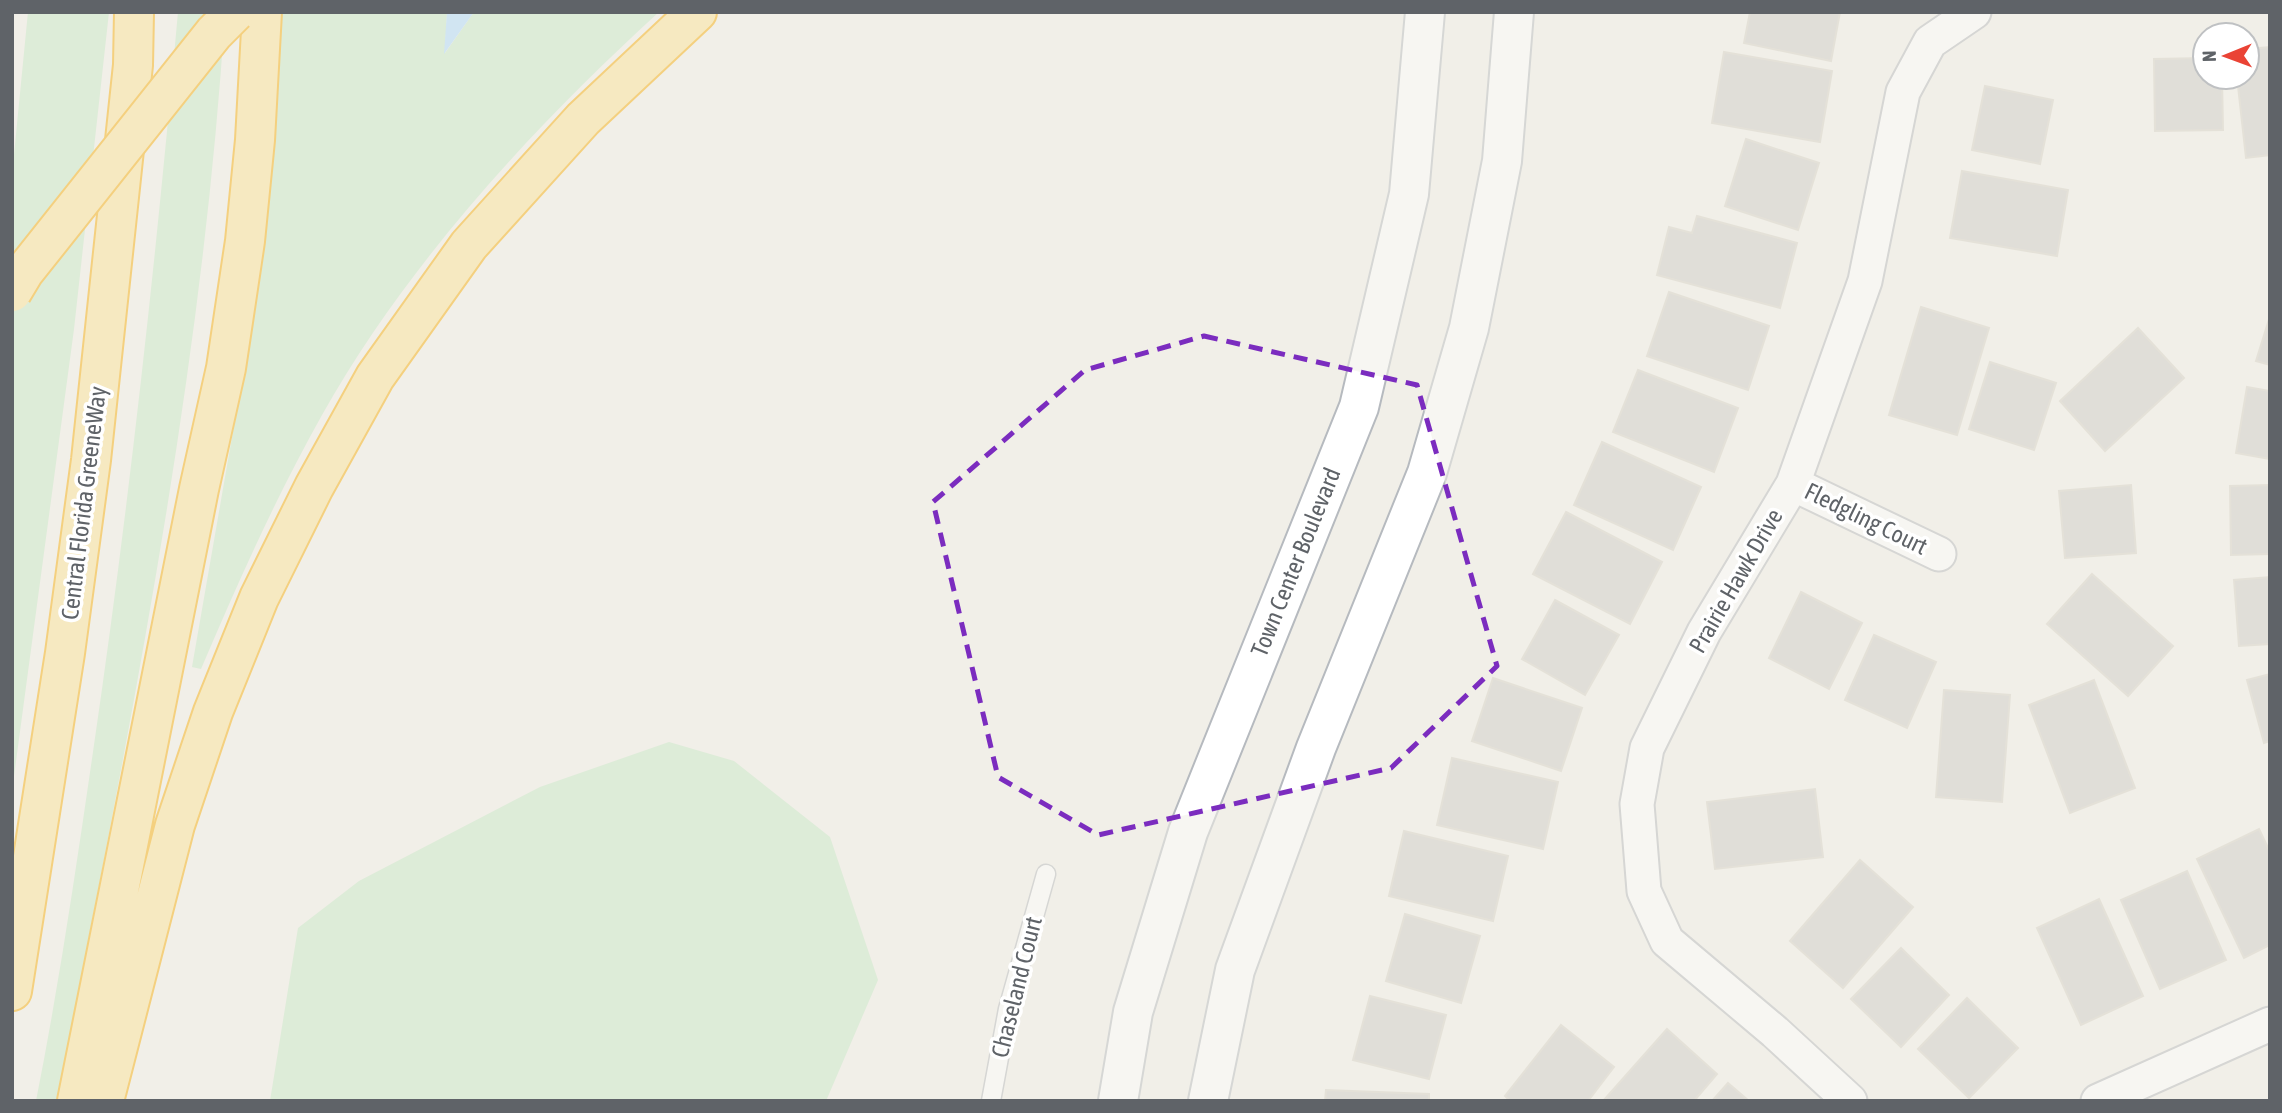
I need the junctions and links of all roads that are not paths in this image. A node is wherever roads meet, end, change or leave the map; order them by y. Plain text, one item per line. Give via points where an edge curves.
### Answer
1 (134, 12) edge
2 (235, 12) edge
3 (262, 12) edge
4 (697, 12) edge
5 (1425, 12) edge
6 (1514, 12) edge
7 (1974, 12) edge
8 (12, 292) edge
9 (1793, 484) junction
10 (1939, 554) dead end
11 (1046, 874) dead end
12 (12, 991) edge
13 (2270, 1024) edge
14 (77, 1101) edge
15 (104, 1101) edge
16 (991, 1101) edge
17 (1118, 1101) edge
18 (1208, 1101) edge
19 (1850, 1101) edge
20 (2098, 1101) edge

1 - 12 highway, Central Florida GreeneWay via 132,78 91,460
2 - 8 highway, bridge
3 - 14 highway via 245,241 226,368
4 - 15 highway via 583,119 469,245 375,377 314,486 259,598 213,712 175,825
5 - 17 main road, Town Center Boulevard via 1409,194 1359,407 1188,832 1133,1012
6 - 18 main road via 1502,162 1469,328 1427,473 1316,748 1235,970
7 - 9 street, Prairie Hawk Drive via 1930,41 1903,92 1865,281
9 - 10 street, Fledgling Court
9 - 19 street, Prairie Hawk Drive via 1704,632 1647,748 1637,804 1644,891 1667,941
11 - 16 lane, Chaseland Court via 1008,1009
13 - 20 street

